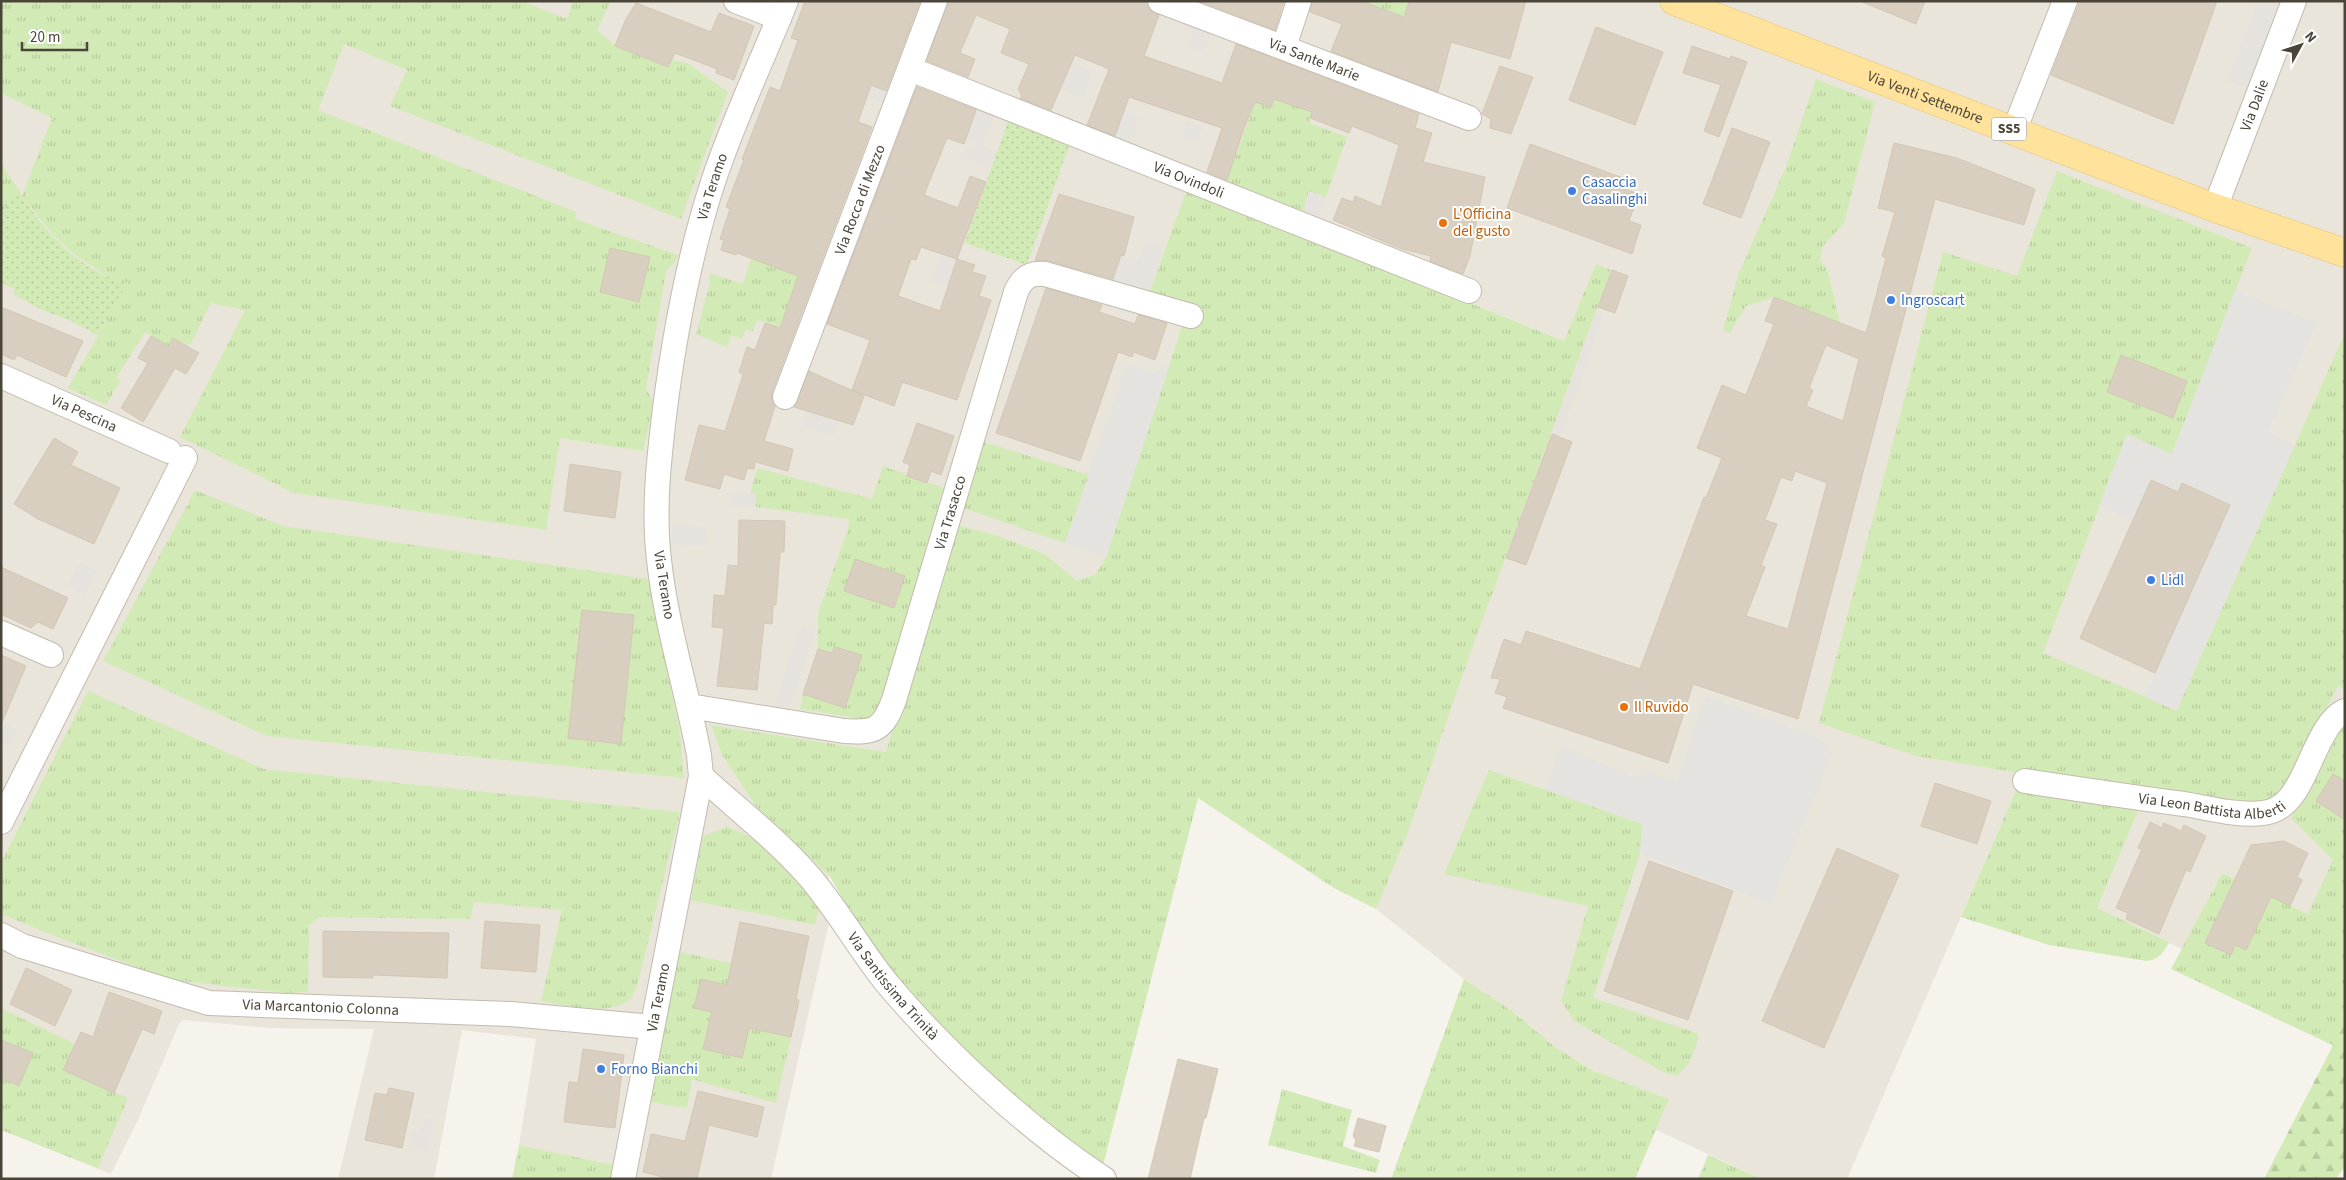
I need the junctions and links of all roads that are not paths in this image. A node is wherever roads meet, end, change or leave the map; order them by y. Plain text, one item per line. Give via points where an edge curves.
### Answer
1 (736, 1) edge
2 (935, 1) edge
3 (1160, 1) edge
4 (1299, 1) edge
5 (1674, 1) edge
6 (2065, 1) edge
7 (2294, 1) edge
8 (783, 10) edge
9 (1284, 47) junction
10 (910, 69) junction
11 (1469, 118) dead end
12 (2014, 131) junction
13 (2215, 208) junction
14 (2345, 253) edge
15 (1469, 291) dead end
16 (1191, 316) dead end
17 (1, 376) edge
18 (785, 397) dead end
19 (1, 633) edge
20 (51, 655) dead end
21 (689, 706) junction
22 (2345, 710) edge
23 (701, 776) junction
24 (2025, 781) dead end
25 (1, 822) edge
26 (1, 935) edge
27 (652, 1027) junction
28 (623, 1179) edge
29 (1104, 1179) edge

1 - 8 street
2 - 10 street, Via Rocca di Mezzo
3 - 9 street, Via Sante Marie
4 - 9 street
5 - 12 main road, Via Venti Settembre / SS5
6 - 12 street
7 - 13 street, Via Dalie
8 - 21 street, Via Teramo via 714,180 686,279 672,355 660,446 657,528 664,597
9 - 11 street, Via Sante Marie
10 - 15 street, Via Ovindoli
10 - 18 street, Via Rocca di Mezzo
12 - 13 main road, Via Venti Settembre / SS5
13 - 14 main road, Via Venti Settembre / SS5
16 - 21 street, Via Trasacco via 1045,274 1032,274 1023,280 1016,292 894,700 888,717 877,728 863,732 844,731
17 - 25 street, Via Pescina via 177,455
19 - 20 street
21 - 23 street, Via Teramo via 700,755
22 - 24 street, Via Leon Battista Alberti via 2329,725 2287,802 2264,813 2220,810
23 - 27 street, Via Teramo
23 - 29 street, Via Santissima Trinità via 795,861 890,986 957,1057 1027,1121
26 - 27 street, Via Marcantonio Colonna via 22,946 209,1003 511,1014
27 - 28 street, Via Teramo

